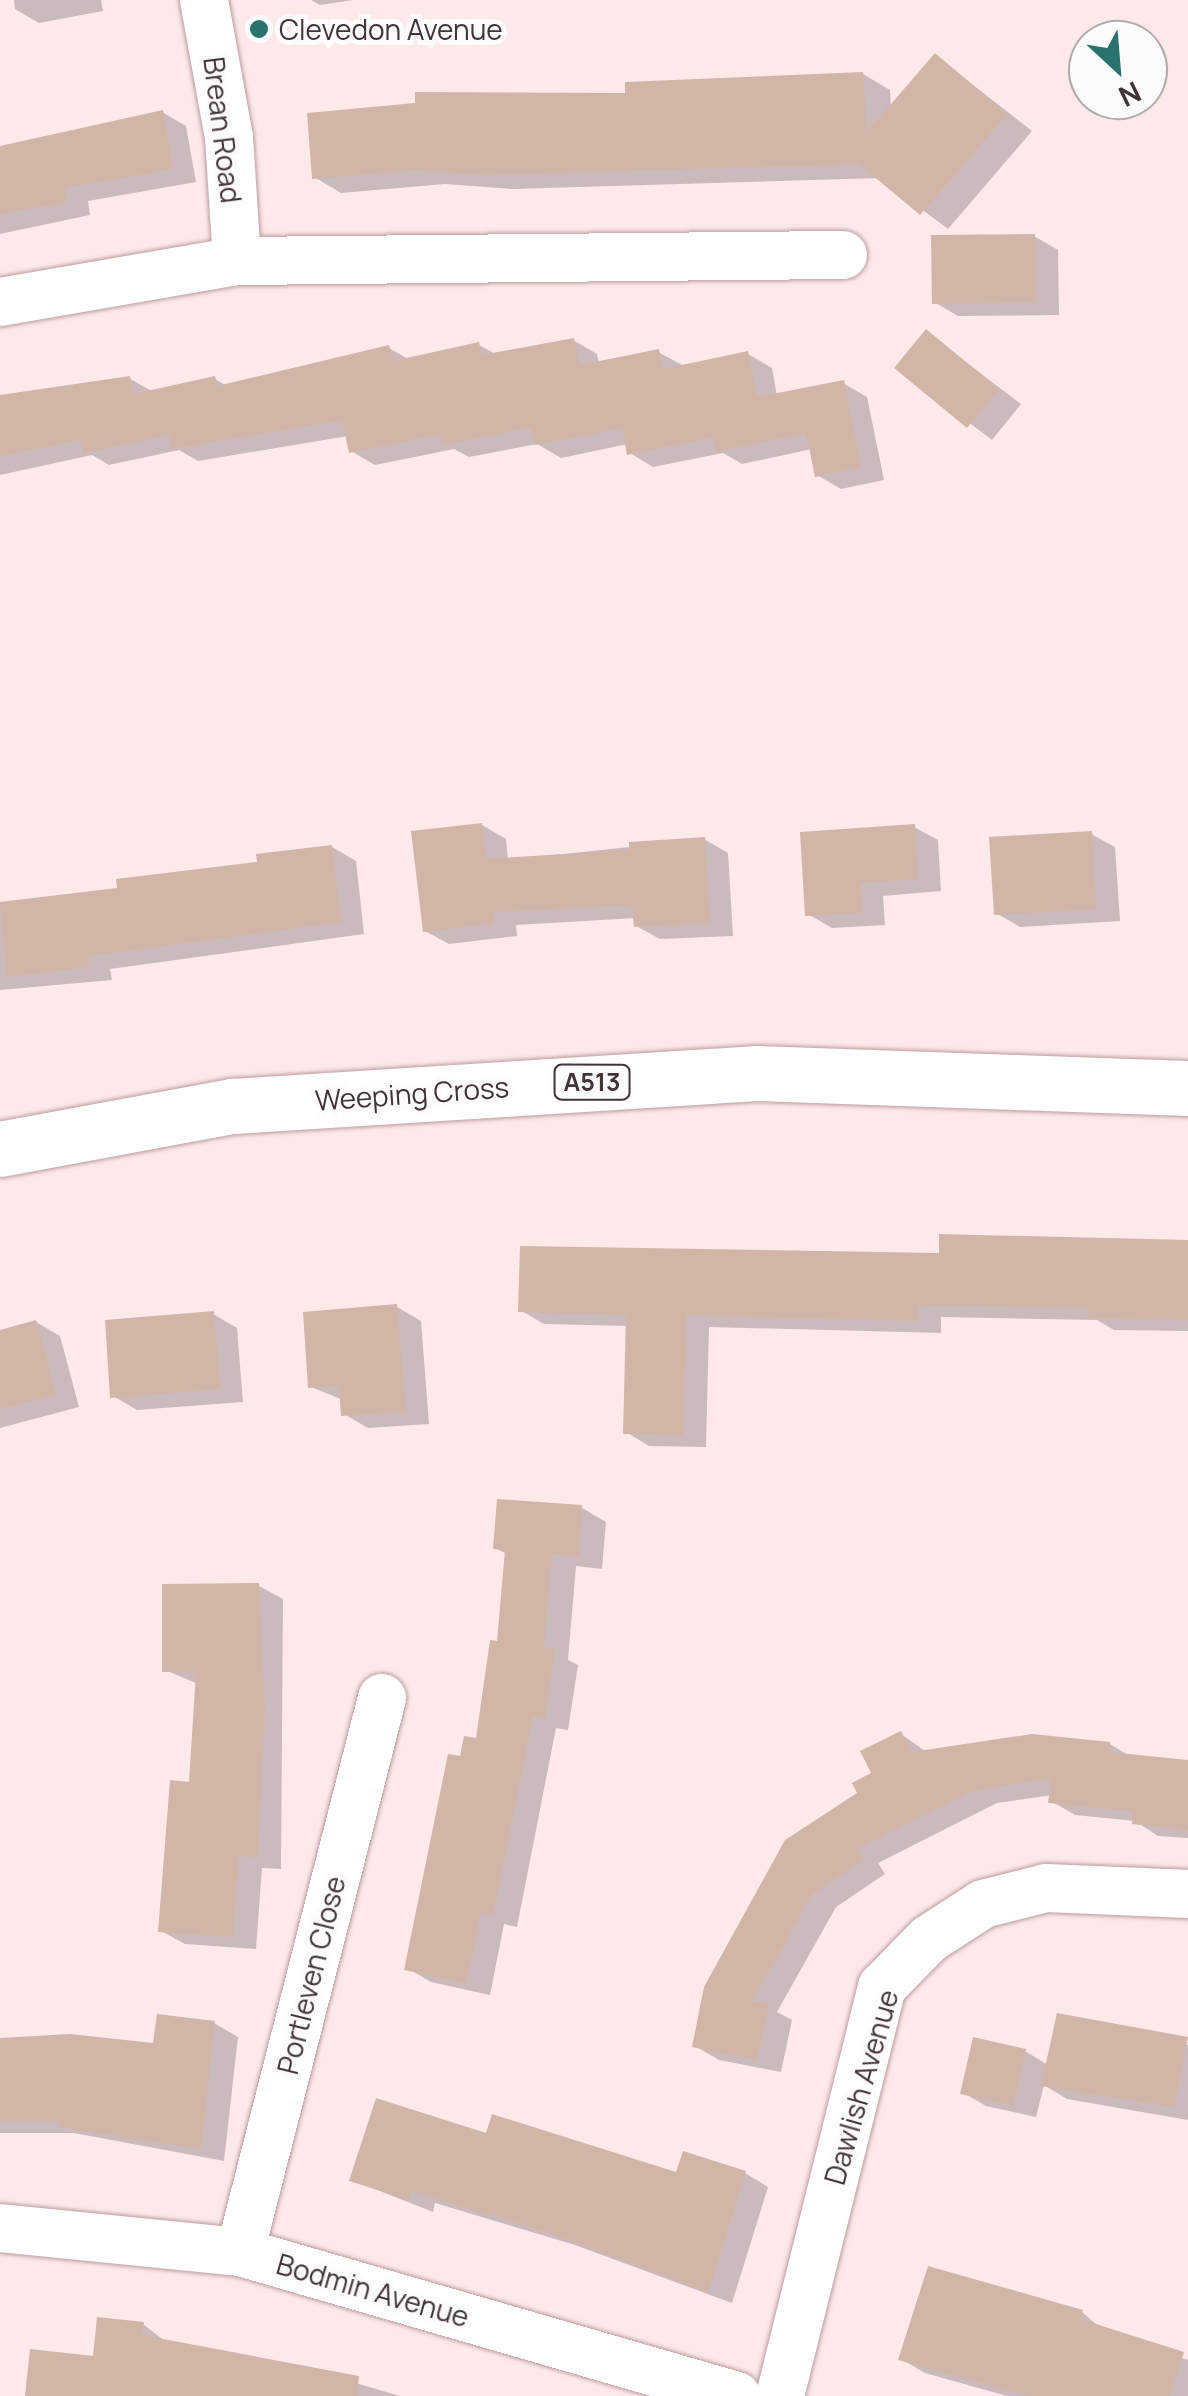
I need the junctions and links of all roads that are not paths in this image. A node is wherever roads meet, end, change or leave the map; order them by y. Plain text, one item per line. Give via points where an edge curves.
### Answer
1 (204, 0) edge
2 (843, 255) dead end
3 (237, 260) junction
4 (0, 302) edge
5 (1188, 1088) edge
6 (0, 1149) edge
7 (382, 1698) dead end
8 (1188, 1894) edge
9 (0, 2228) edge
10 (240, 2252) junction
11 (736, 2396) edge
12 (780, 2396) edge

1 - 3 street, Brean Road via 229,137
2 - 3 street
3 - 4 street
5 - 6 highway, Weeping Cross / A513 via 757,1074 598,1082 232,1106
7 - 10 street, Portleven Close
8 - 12 street, Dawlish Avenue via 1046,1888 983,1904 929,1939 882,1987
9 - 10 street, Bodmin Avenue
10 - 11 street, Bodmin Avenue

